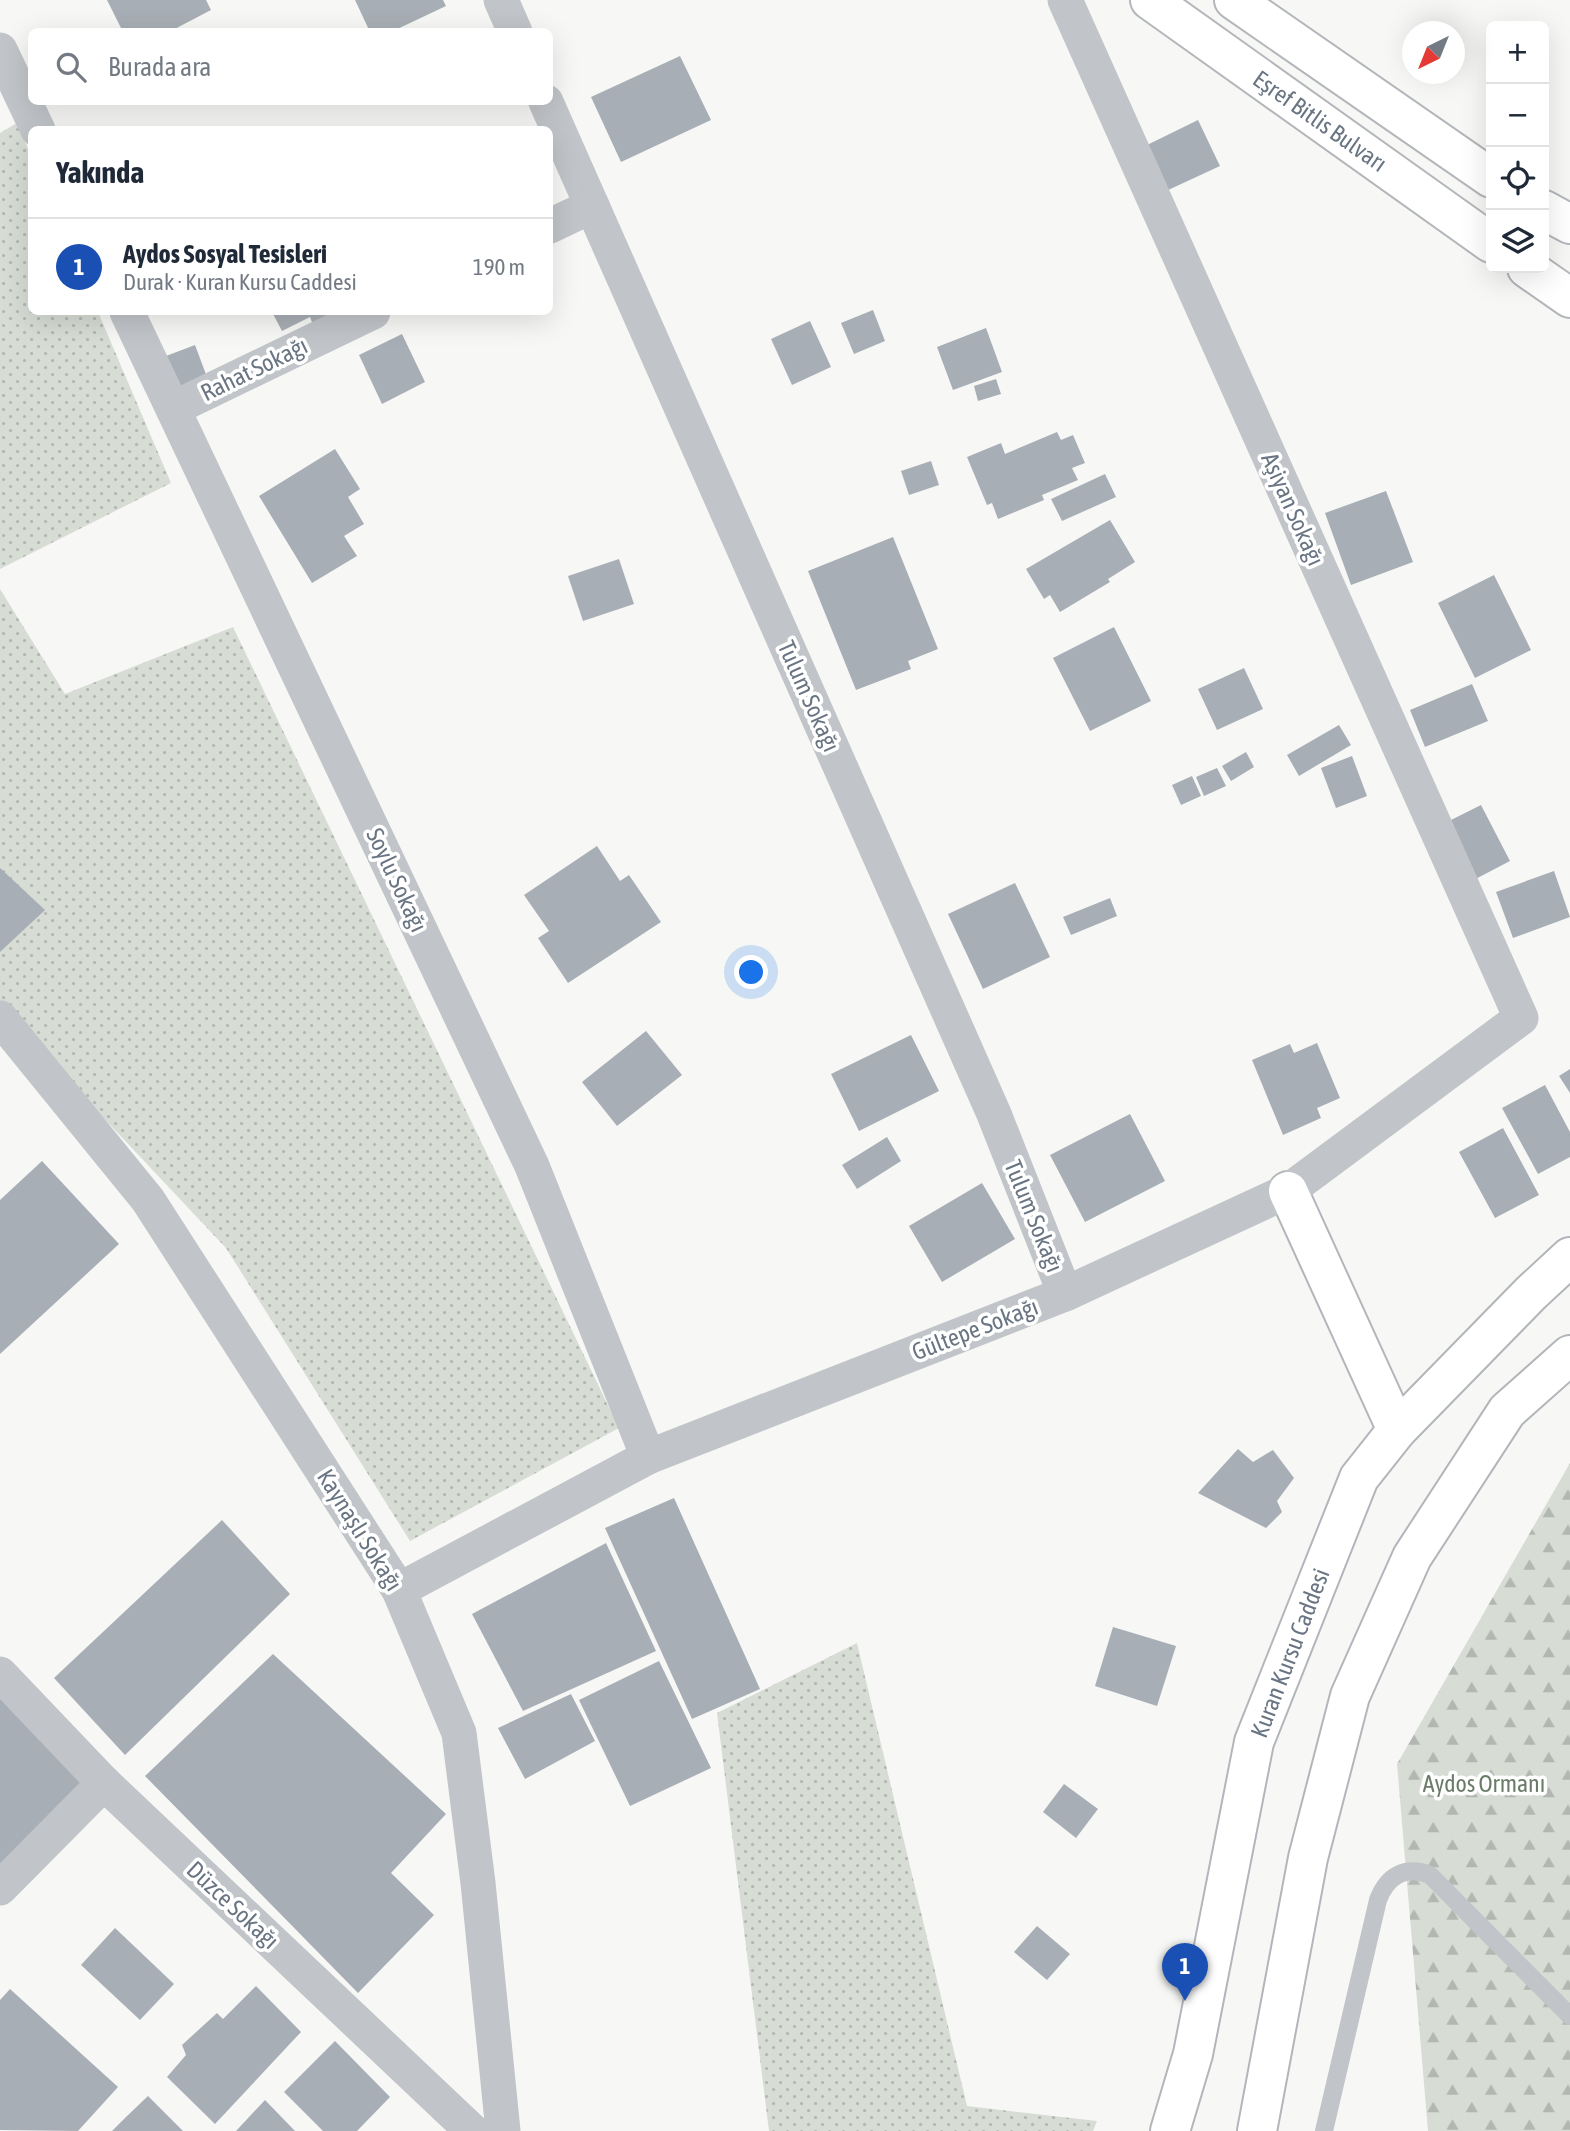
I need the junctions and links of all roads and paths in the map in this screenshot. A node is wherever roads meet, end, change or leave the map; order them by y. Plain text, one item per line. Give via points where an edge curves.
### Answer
1 (501, 0) edge
2 (1065, 0) edge
3 (1150, 0) edge
4 (1234, 0) edge
5 (513, 28) edge
6 (0, 50) edge
7 (547, 105) edge
8 (36, 126) edge
9 (1486, 175) edge
10 (592, 206) junction
11 (1546, 210) edge
12 (1570, 224) edge
13 (553, 225) edge
14 (1486, 239) edge
15 (1534, 273) edge
16 (1570, 298) edge
17 (128, 315) edge
18 (367, 315) edge
19 (174, 408) junction
20 (0, 1018) edge
21 (1521, 1018) joint
22 (1287, 1191) junction
23 (1570, 1257) edge
24 (1065, 1294) junction
25 (1570, 1355) edge
26 (1397, 1430) junction
27 (648, 1457) junction
28 (399, 1590) junction
29 (0, 1674) edge
30 (104, 1783) junction
31 (0, 1888) edge
32 (1570, 2016) edge
33 (472, 2131) edge
34 (503, 2131) edge
35 (1170, 2131) edge
36 (1257, 2131) edge
37 (1324, 2131) edge

1 - 5 street
2 - 21 street, Aşiyan Sokağı
3 - 14 main road, Eşref Bitlis Bulvarı
4 - 9 main road, Eşref Bitlis Bulvarı
6 - 8 street
7 - 10 street, Tulum Sokağı
10 - 13 street
10 - 24 street, Tulum Sokağı via 988,1102
11 - 12 main road
15 - 16 main road
17 - 19 street, Soylu Sokağı
18 - 19 street, Rahat Sokağı
19 - 27 street, Soylu Sokağı via 532,1166
20 - 28 street, Kaynaşlı Sokağı via 148,1200
21 - 22 street, Gültepe Sokağı
22 - 24 street, Gültepe Sokağı
22 - 26 main road
23 - 26 main road, Kuran Kursu Caddesi
24 - 27 street, Gültepe Sokağı
25 - 36 main road via 1507,1411 1412,1558 1350,1696 1308,1858
26 - 35 main road, Kuran Kursu Caddesi via 1359,1478 1254,1742 1193,2054
27 - 28 street, Gültepe Sokağı
28 - 34 street, Kaynaşlı Sokağı via 459,1733
29 - 30 street, Düzce Sokağı
30 - 31 street
30 - 33 street, Düzce Sokağı
32 - 37 lane via 1430,1875 1402,1873 1391,1878 1378,1900

